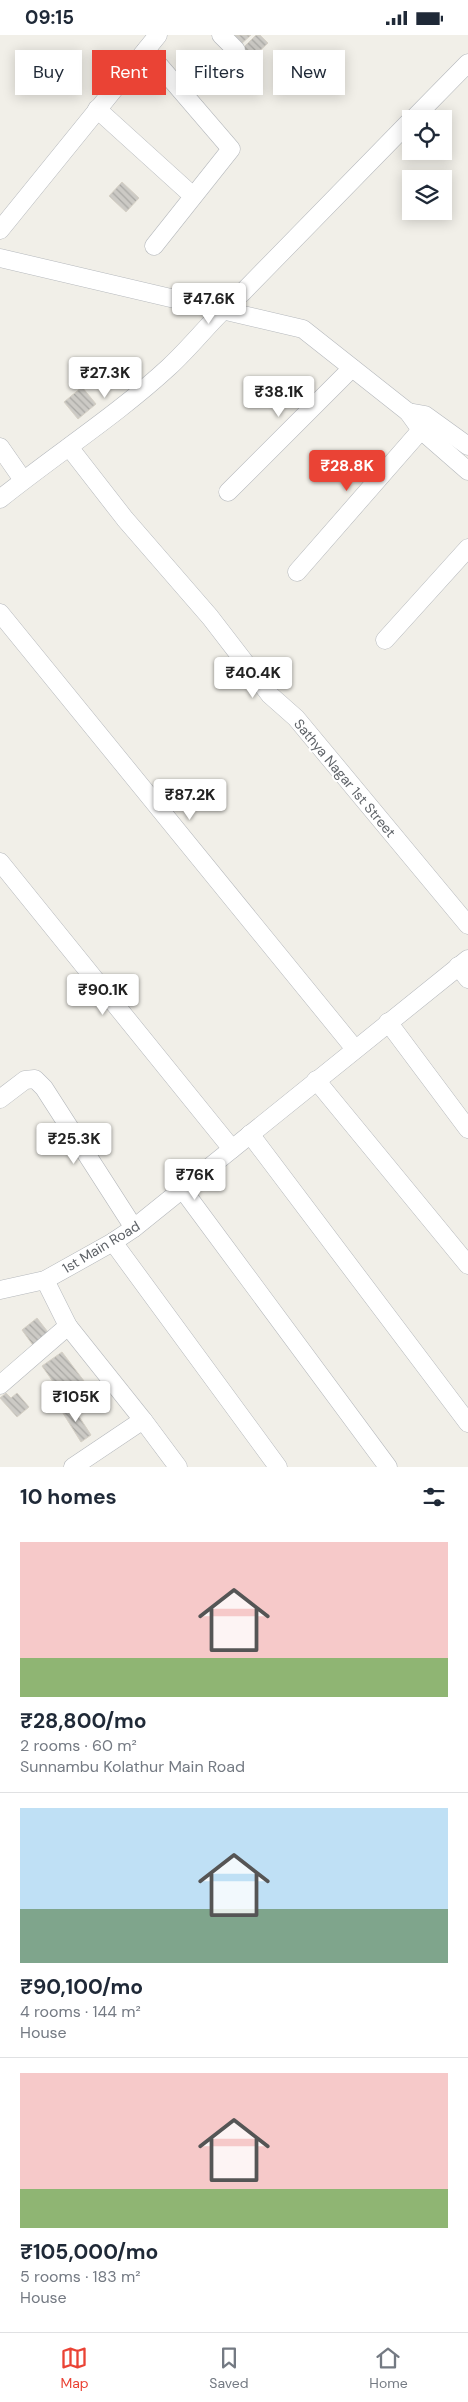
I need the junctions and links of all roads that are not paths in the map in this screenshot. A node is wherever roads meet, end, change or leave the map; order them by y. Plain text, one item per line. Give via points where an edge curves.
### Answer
1 (158, 35) edge
2 (221, 35) edge
3 (236, 49) dead end
4 (146, 50) edge
5 (468, 63) edge
6 (166, 73) edge
7 (109, 95) edge
8 (97, 109) junction
9 (421, 110) edge
10 (402, 129) edge
11 (193, 196) junction
12 (0, 230) edge
13 (154, 246) dead end
14 (0, 258) edge
15 (220, 310) junction
16 (352, 368) junction
17 (408, 412) junction
18 (421, 430) junction
19 (468, 446) edge
20 (0, 447) edge
21 (69, 447) junction
22 (468, 471) edge
23 (23, 480) junction
24 (228, 492) dead end
25 (0, 499) edge
26 (468, 548) edge
27 (297, 572) dead end
28 (0, 613) edge
29 (385, 640) dead end
30 (0, 862) edge
31 (468, 925) edge
32 (465, 968) edge
33 (388, 1022) junction
34 (355, 1049) junction
35 (316, 1080) junction
36 (0, 1099) edge
37 (468, 1129) edge
38 (250, 1134) junction
39 (232, 1149) junction
40 (183, 1190) junction
41 (134, 1228) junction
42 (113, 1242) junction
43 (468, 1265) edge
44 (45, 1280) junction
45 (1, 1288) edge
46 (68, 1326) junction
47 (0, 1385) edge
48 (143, 1420) junction
49 (468, 1423) edge
50 (73, 1467) edge
51 (178, 1467) edge
52 (278, 1467) edge
53 (388, 1467) edge

1 - 4 street
2 - 3 street
5 - 9 street
6 - 11 street via 231,149
7 - 8 street
8 - 11 street
8 - 12 street
10 - 15 street via 242,293
11 - 13 street
14 - 15 street
15 - 16 street via 303,329
15 - 21 street via 170,366
16 - 17 street
16 - 24 street
17 - 18 street
17 - 19 street via 425,415
18 - 22 street
18 - 27 street
20 - 23 street
21 - 23 street
21 - 31 street, Sathya Nagar 1st Street via 124,519 210,617 270,695 296,718
23 - 25 street
26 - 29 street
28 - 34 street
30 - 39 street
32 - 33 street, 1st Main Road
33 - 34 street, 1st Main Road
33 - 37 street
34 - 35 street, 1st Main Road
35 - 38 street, 1st Main Road
35 - 43 street
36 - 41 street via 24,1080 35,1079
38 - 39 street, 1st Main Road
38 - 49 street
39 - 40 street, 1st Main Road
40 - 41 street, 1st Main Road
40 - 53 street
41 - 42 street, 1st Main Road
42 - 44 street, 1st Main Road
42 - 52 street
44 - 45 street, 1st Main Road
44 - 46 street
46 - 47 street
46 - 48 street
48 - 50 street
48 - 51 street

